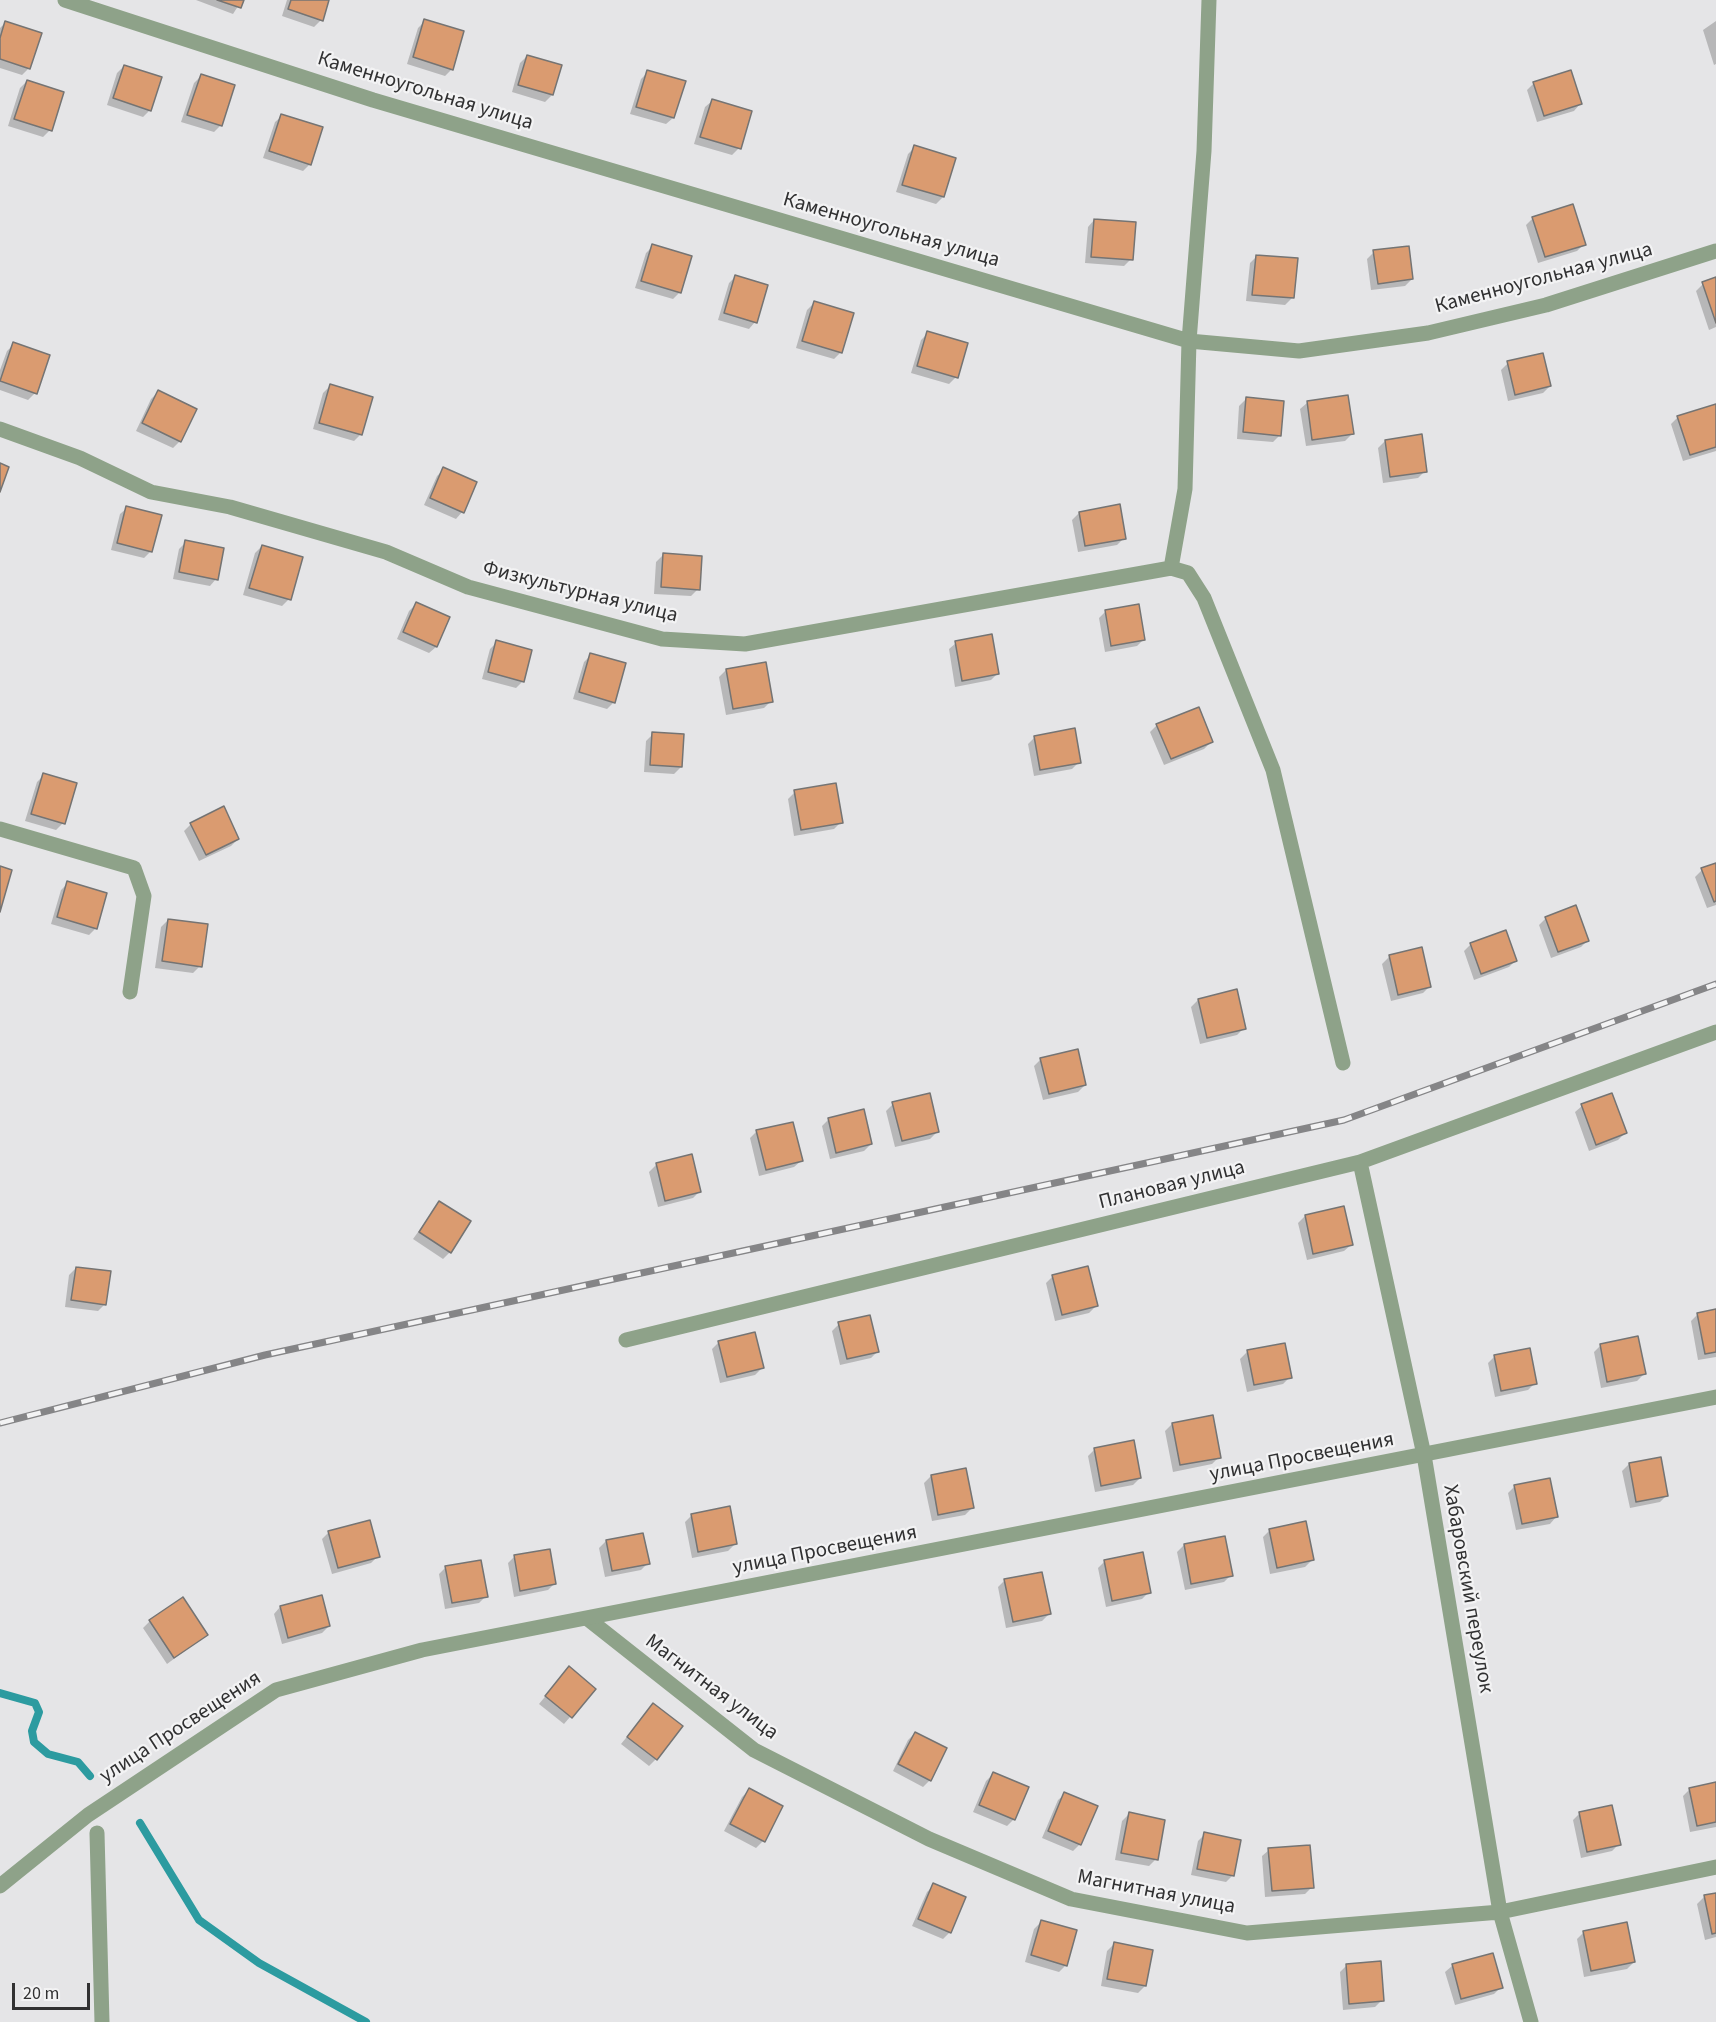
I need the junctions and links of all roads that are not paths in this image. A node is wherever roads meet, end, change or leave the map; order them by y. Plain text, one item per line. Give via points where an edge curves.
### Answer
1 (65, 0) edge
2 (1209, 0) edge
3 (1716, 251) edge
4 (1189, 341) junction
5 (0, 429) edge
6 (1171, 568) junction
7 (0, 829) edge
8 (130, 992) dead end
9 (1716, 1032) edge
10 (1342, 1064) dead end
11 (1360, 1162) junction
12 (626, 1340) dead end
13 (1716, 1397) edge
14 (1424, 1455) junction
15 (588, 1619) junction
16 (97, 1833) dead end
17 (1716, 1867) edge
18 (0, 1886) edge
19 (1500, 1912) junction
20 (102, 2022) edge
21 (1531, 2022) edge

1 - 4 street, Каменноугольная улица via 373,100
2 - 4 street via 1204,151
3 - 4 street, Каменноугольная улица via 1546,305 1428,333 1299,351
4 - 6 street via 1185,489
5 - 6 street, Физкультурная улица via 80,458 152,492 230,507 386,552 468,587 662,639 745,645
6 - 10 street via 1188,573 1204,598 1274,770
7 - 8 street via 134,868 144,896
9 - 11 street, Плановая улица
11 - 12 street, Плановая улица
11 - 14 street, Хабаровский переулок
13 - 14 street, улица Просвещения
14 - 15 street, улица Просвещения
14 - 19 street, Хабаровский переулок
15 - 18 street, улица Просвещения via 422,1650 276,1690 88,1815
15 - 19 street, Магнитная улица via 754,1750 929,1839 1071,1899 1247,1933
16 - 20 street
17 - 19 street, Магнитная улица
19 - 21 street, Хабаровский переулок

